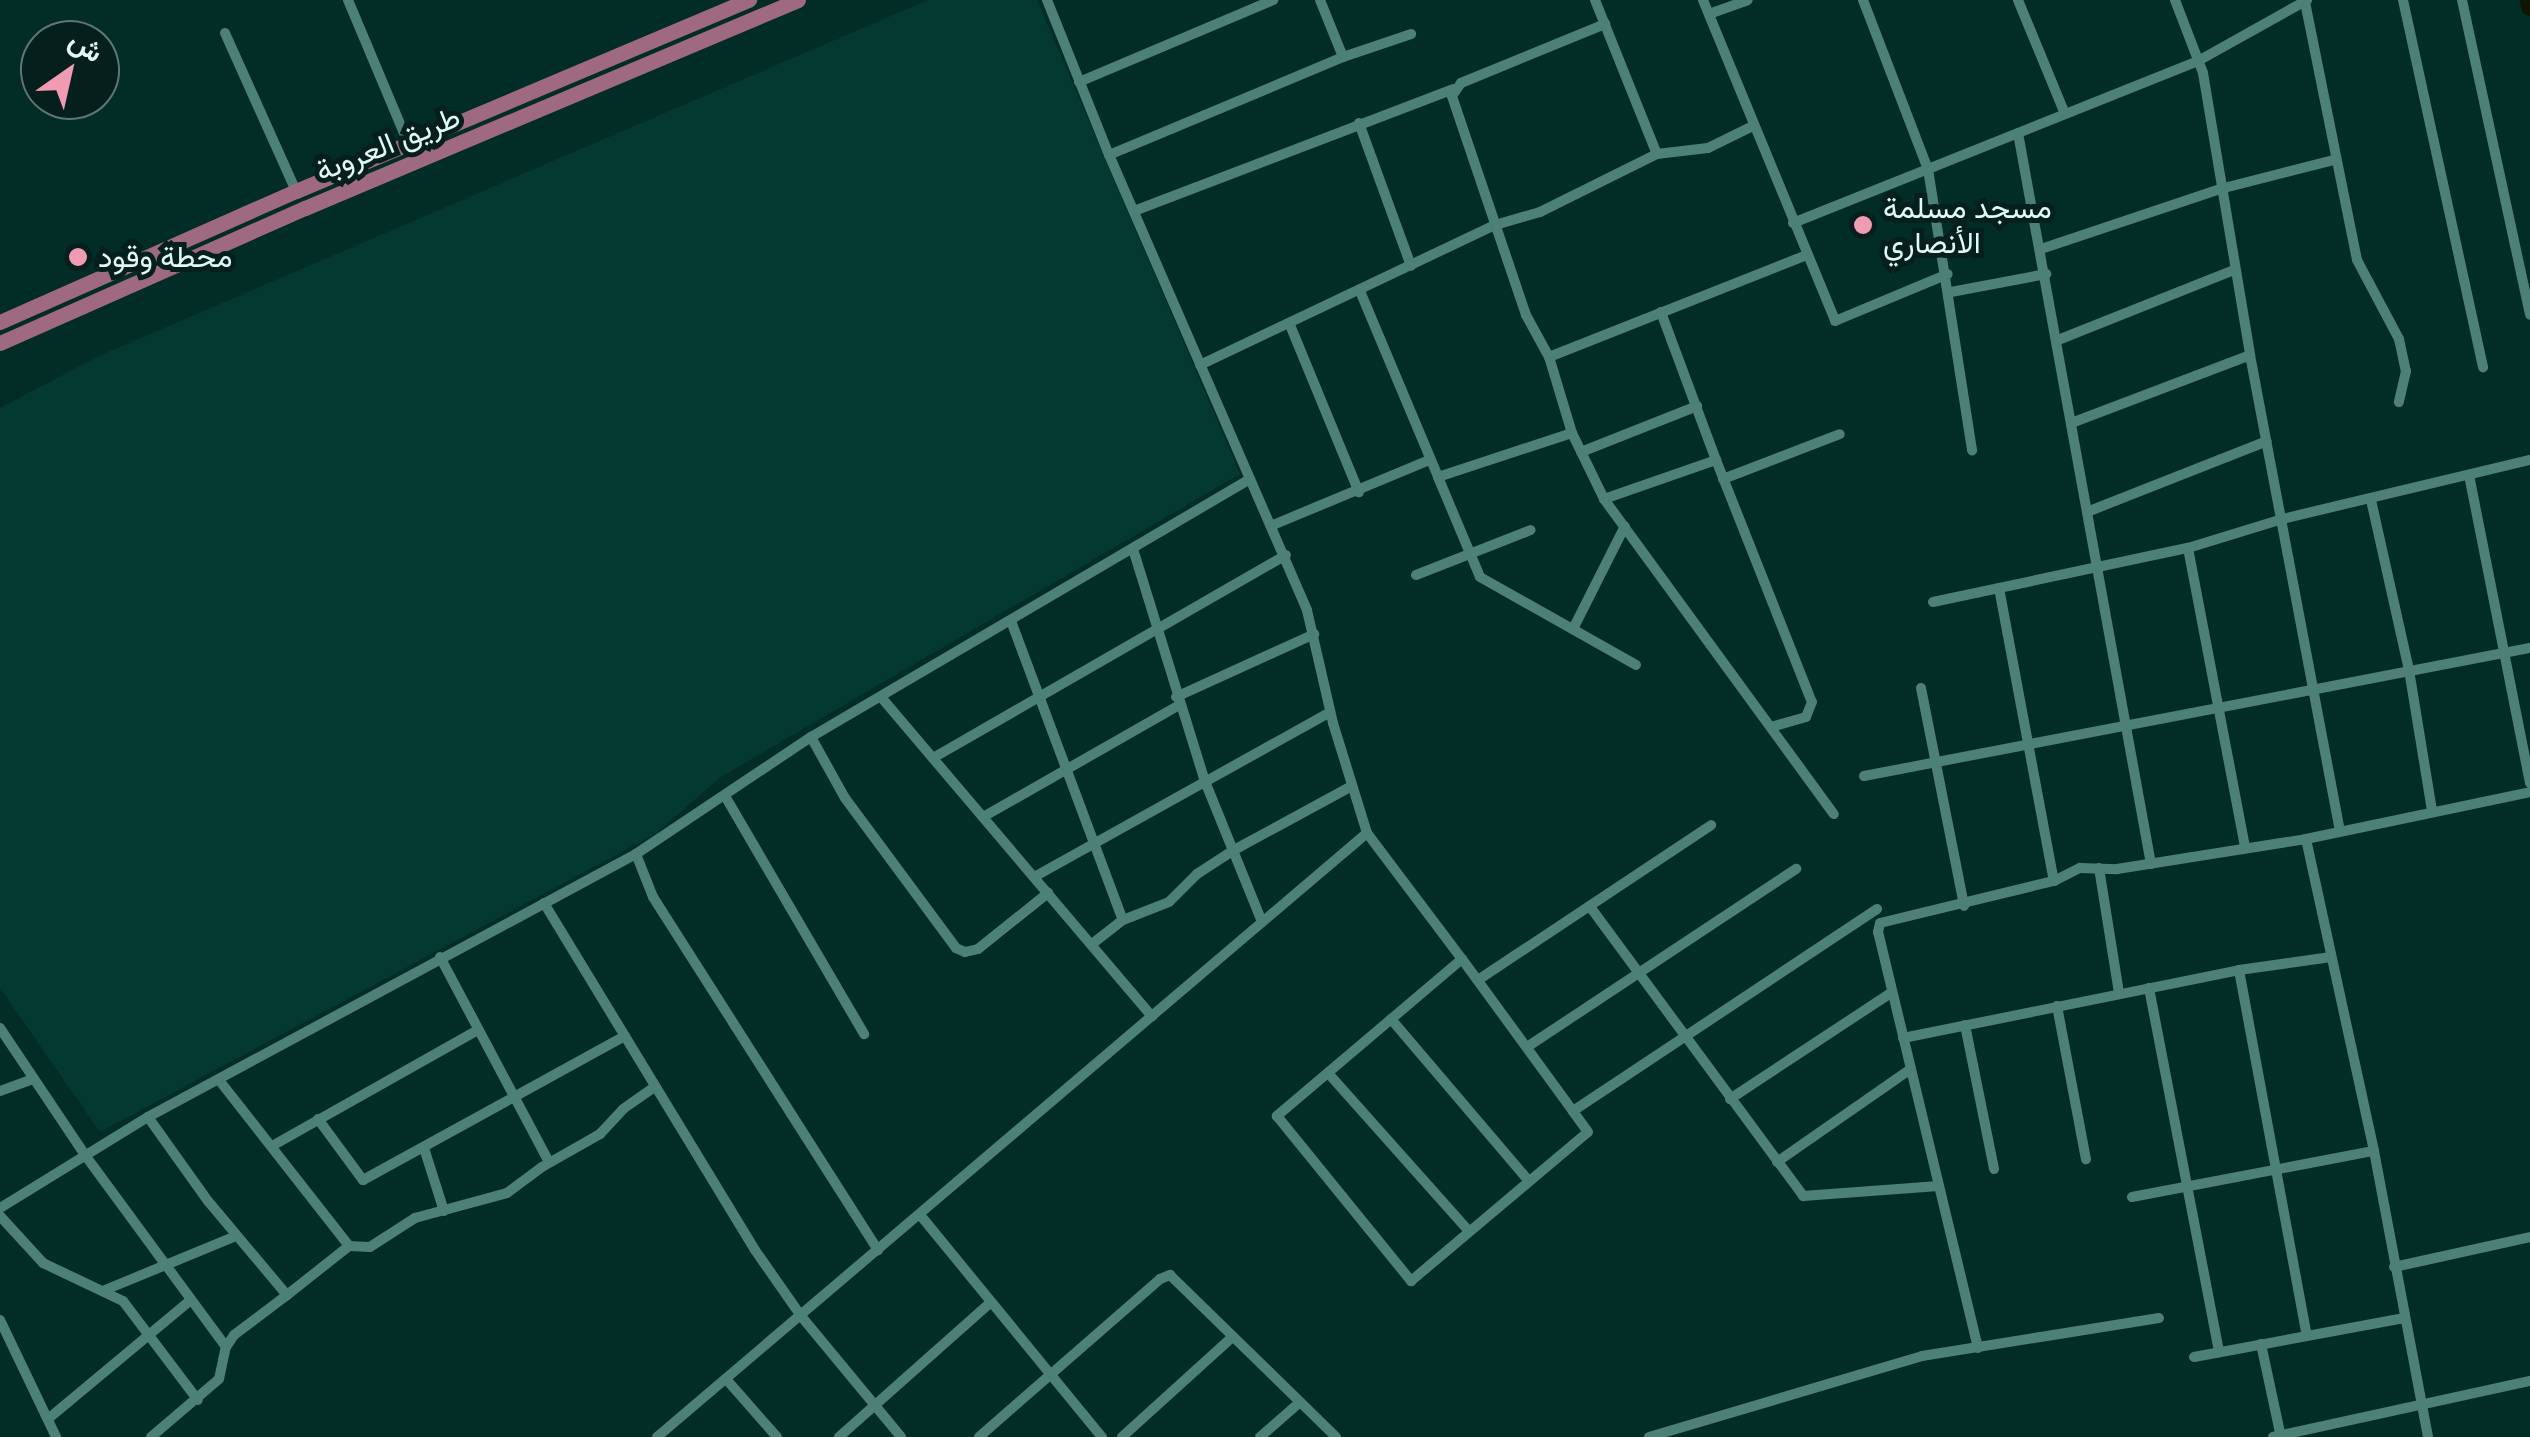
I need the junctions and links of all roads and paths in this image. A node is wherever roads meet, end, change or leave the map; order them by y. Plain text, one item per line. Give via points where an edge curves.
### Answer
1 (348, 0) edge
2 (748, 0) edge
3 (798, 0) edge
4 (1046, 0) edge
5 (1273, 0) edge
6 (1320, 0) edge
7 (1594, 0) edge
8 (1703, 0) edge
9 (1748, 0) edge
10 (1862, 0) edge
11 (2018, 0) edge
12 (2176, 0) edge
13 (2402, 0) edge
14 (2462, 0) edge
15 (2306, 1) edge
16 (1709, 14) junction
17 (1605, 24) junction
18 (225, 34) dead end
19 (1410, 34) dead end
20 (1343, 57) junction
21 (2198, 61) junction
22 (1079, 82) junction
23 (1454, 89) junction
24 (2065, 114) junction
25 (1359, 123) junction
26 (1753, 126) junction
27 (2018, 133) junction
28 (408, 144) junction
29 (1657, 154) junction
30 (1109, 155) junction
31 (2334, 160) junction
32 (1928, 169) junction
33 (2220, 188) junction
34 (296, 190) junction
35 (1134, 212) junction
36 (1793, 224) junction
37 (1495, 225) junction
38 (2041, 248) junction
39 (1807, 255) junction
40 (1412, 266) junction
41 (2234, 270) junction
42 (1948, 274) junction
43 (2046, 274) junction
44 (1360, 291) junction
45 (1951, 292) junction
46 (1661, 312) junction
47 (2530, 315) edge
48 (0, 322) edge
49 (1290, 325) junction
50 (2058, 340) junction
51 (0, 343) edge
52 (2250, 355) junction
53 (1550, 357) junction
54 (1200, 365) junction
55 (2483, 367) dead end
56 (2398, 402) dead end
57 (1696, 406) junction
58 (2074, 422) junction
59 (1572, 434) junction
60 (1840, 434) dead end
61 (2267, 441) junction
62 (1972, 451) dead end
63 (1581, 452) junction
64 (1429, 460) junction
65 (1716, 460) junction
66 (2530, 460) edge
67 (2469, 475) junction
68 (1438, 477) junction
69 (1250, 478) junction
70 (1724, 480) junction
71 (1359, 492) junction
72 (1604, 499) junction
73 (2371, 500) junction
74 (2087, 512) junction
75 (2282, 519) junction
76 (1273, 525) junction
77 (1624, 526) junction
78 (1532, 530) dead end
79 (2188, 548) junction
80 (1133, 549) junction
81 (1468, 554) junction
82 (1286, 555) junction
83 (2095, 568) junction
84 (1416, 575) dead end
85 (1999, 588) junction
86 (1933, 602) dead end
87 (1011, 621) junction
88 (1573, 630) junction
89 (1157, 631) junction
90 (1314, 634) junction
91 (2530, 648) edge
92 (2502, 654) junction
93 (1636, 664) dead end
94 (2409, 670) junction
95 (1921, 688) dead end
96 (2314, 688) junction
97 (881, 697) junction
98 (1039, 697) junction
99 (1178, 701) junction
100 (2217, 707) junction
101 (1330, 712) junction
102 (2123, 725) junction
103 (1771, 728) junction
104 (812, 737) junction
105 (2030, 743) junction
106 (932, 758) junction
107 (1934, 763) junction
108 (1067, 771) junction
109 (1864, 776) dead end
110 (1204, 779) junction
111 (2530, 783) edge
112 (1350, 787) junction
113 (2530, 792) edge
114 (725, 796) junction
115 (2432, 810) junction
116 (1834, 814) dead end
117 (983, 817) junction
118 (1711, 825) dead end
119 (2340, 831) junction
120 (1366, 833) junction
121 (2306, 838) junction
122 (1093, 841) junction
123 (2246, 848) junction
124 (1234, 850) junction
125 (636, 854) junction
126 (2151, 864) junction
127 (2098, 868) junction
128 (1796, 869) dead end
129 (1034, 876) junction
130 (2054, 881) junction
131 (1048, 893) junction
132 (544, 903) junction
133 (1964, 906) junction
134 (1591, 908) junction
135 (1877, 909) dead end
136 (1123, 920) junction
137 (1262, 922) junction
138 (1092, 944) junction
139 (440, 957) junction
140 (2330, 957) junction
141 (1462, 959) junction
142 (2239, 970) junction
143 (1638, 975) junction
144 (1478, 980) junction
145 (2149, 988) junction
146 (1892, 992) junction
147 (2119, 993) junction
148 (2057, 1006) junction
149 (1152, 1016) junction
150 (1391, 1019) junction
151 (1965, 1025) junction
152 (476, 1031) junction
153 (1, 1032) edge
154 (864, 1034) dead end
155 (625, 1036) junction
156 (1685, 1037) junction
157 (1903, 1038) junction
158 (1527, 1047) junction
159 (1911, 1068) junction
160 (1328, 1073) junction
161 (31, 1080) junction
162 (219, 1080) junction
163 (655, 1088) junction
164 (0, 1091) edge
165 (511, 1099) junction
166 (1730, 1099) junction
167 (1573, 1111) junction
168 (148, 1117) junction
169 (318, 1119) junction
170 (272, 1146) junction
171 (424, 1148) junction
172 (2374, 1150) junction
173 (84, 1155) junction
174 (2086, 1159) dead end
175 (548, 1162) junction
176 (1777, 1162) junction
177 (1994, 1169) dead end
178 (2277, 1169) junction
179 (1529, 1181) junction
180 (2186, 1184) junction
181 (1939, 1186) junction
182 (2132, 1197) dead end
183 (0, 1208) edge
184 (444, 1211) junction
185 (0, 1216) edge
186 (921, 1216) junction
187 (1470, 1231) junction
188 (236, 1236) junction
189 (2530, 1237) edge
190 (350, 1246) junction
191 (878, 1250) junction
192 (164, 1264) junction
193 (2394, 1267) junction
194 (105, 1290) junction
195 (287, 1295) junction
196 (191, 1300) junction
197 (991, 1302) junction
198 (801, 1316) junction
199 (2159, 1318) dead end
200 (2404, 1318) junction
201 (0, 1320) edge
202 (148, 1336) junction
203 (2307, 1336) junction
204 (1230, 1339) junction
205 (2261, 1344) junction
206 (226, 1347) junction
207 (1978, 1348) junction
208 (2218, 1352) junction
209 (2194, 1357) dead end
210 (1051, 1374) junction
211 (726, 1378) junction
212 (2530, 1381) edge
213 (198, 1400) junction
214 (1299, 1403) junction
215 (2422, 1406) junction
216 (874, 1407) junction
217 (48, 1419) junction
218 (2278, 1436) edge
219 (56, 1437) edge
220 (151, 1437) edge
221 (657, 1437) edge
222 (778, 1437) edge
223 (839, 1437) edge
224 (901, 1437) edge
225 (979, 1437) edge
226 (1102, 1437) edge
227 (1122, 1437) edge
228 (1260, 1437) edge
229 (1336, 1437) edge
230 (1649, 1437) edge
231 (2428, 1437) edge

1 - 28 street
2 - 28 main road
3 - 51 main road, طريق العروبة
4 - 22 street
5 - 22 street
6 - 20 street
7 - 17 street
8 - 16 street
9 - 16 street
10 - 32 street
11 - 24 street
12 - 21 street
13 - 55 street
14 - 47 street
15 - 21 street
15 - 31 street
16 - 26 street
17 - 23 street
17 - 29 street
18 - 34 street
19 - 20 street
20 - 30 street
21 - 24 street
21 - 33 street
22 - 30 street
23 - 25 street
23 - 37 street
24 - 27 street
25 - 35 street
25 - 40 street
26 - 29 street via 1708,148
26 - 36 street
27 - 32 street
27 - 38 street
28 - 34 main road
29 - 37 street via 1540,212
30 - 35 street
31 - 33 street
31 - 56 street via 2357,260 2399,340 2406,371
32 - 36 street
32 - 42 street
33 - 38 street
33 - 41 street
34 - 48 main road
35 - 54 street
36 - 39 street
37 - 40 street
37 - 53 street via 1526,315
38 - 43 street
39 - 42 street via 1836,321
39 - 46 street
40 - 44 street
41 - 50 street
41 - 52 street
42 - 45 street
43 - 45 street
43 - 50 street
44 - 49 street
44 - 64 street
45 - 62 street
46 - 53 street
46 - 57 street
49 - 54 street
49 - 71 street
50 - 58 street
52 - 58 street
52 - 61 street
53 - 59 street
54 - 69 street
57 - 63 street
57 - 65 street
58 - 74 street
59 - 63 street
59 - 68 street
60 - 70 street
61 - 74 street
61 - 75 street
63 - 72 street
64 - 68 street
64 - 71 street
65 - 70 street
65 - 72 street
66 - 67 street
67 - 73 street
67 - 92 street
68 - 81 street
69 - 76 street
69 - 80 street
70 - 103 street via 1812,702 1806,716
71 - 76 street
72 - 77 street
73 - 75 street
73 - 94 street
74 - 83 street
75 - 79 street
75 - 96 street
76 - 82 street
77 - 88 street
77 - 103 street
78 - 81 street
79 - 83 street
79 - 100 street
80 - 87 street
80 - 89 street
81 - 84 street
81 - 88 street via 1480,578
82 - 89 street
82 - 90 street
83 - 85 street
83 - 102 street
85 - 86 street
85 - 105 street
87 - 97 street
87 - 98 street
88 - 93 street
89 - 98 street
89 - 99 street
90 - 99 street
90 - 101 street
91 - 92 street
92 - 94 street
92 - 111 street
94 - 96 street
94 - 115 street
95 - 107 street
96 - 100 street
96 - 119 street
97 - 104 street
97 - 106 street
98 - 106 street
98 - 108 street
99 - 108 street
99 - 110 street
100 - 102 street
100 - 123 street
101 - 110 street
101 - 112 street
102 - 105 street
102 - 126 street
103 - 116 street
104 - 114 street
104 - 131 street via 875,841 956,948 978,949
105 - 107 street
105 - 130 street
106 - 117 street
107 - 109 street
107 - 133 street
108 - 117 street
108 - 122 street
110 - 122 street
110 - 124 street
112 - 120 street
112 - 124 street
113 - 115 street
114 - 125 street
114 - 154 street
115 - 119 street
117 - 129 street
118 - 134 street
119 - 121 street
120 - 137 street
120 - 141 street
121 - 123 street
121 - 140 street
122 - 129 street
122 - 136 street
123 - 126 street
124 - 136 street via 1162,906
124 - 137 street
125 - 132 street
125 - 191 street via 653,897
126 - 127 street
127 - 130 street via 2080,868
127 - 147 street
128 - 143 street
129 - 131 street
130 - 133 street
131 - 138 street
132 - 139 street
132 - 155 street
133 - 146 street via 1880,923
134 - 143 street
134 - 144 street
135 - 156 street
136 - 138 street
137 - 149 street
138 - 149 street
139 - 152 street
139 - 162 street
140 - 142 street
140 - 172 street
141 - 144 street
141 - 150 street
142 - 145 street
142 - 178 street
143 - 156 street
143 - 158 street
144 - 158 street
145 - 147 street
145 - 180 street
146 - 157 street
146 - 166 street
147 - 148 street
148 - 151 street
148 - 174 street
149 - 186 street
150 - 160 street
150 - 179 street
151 - 157 street
151 - 177 street
152 - 165 street
152 - 169 street
153 - 161 street
155 - 163 street
155 - 165 street
156 - 166 street
156 - 167 street
157 - 159 street
158 - 167 street
159 - 176 street
159 - 181 street
160 - 187 street
160 - 187 street via 1277,1116 1410,1281
161 - 164 street
161 - 173 street
162 - 168 street
162 - 170 street
163 - 175 street via 600,1134
163 - 198 street
165 - 171 street
165 - 175 street
166 - 176 street
167 - 179 street via 1588,1132
168 - 173 street
168 - 188 street
169 - 170 street
169 - 171 street via 360,1180
170 - 190 street
171 - 184 street
172 - 178 street
172 - 193 street
173 - 183 street
173 - 192 street
175 - 184 street via 500,1197
176 - 181 street via 1803,1196
178 - 180 street
178 - 203 street
179 - 187 street
180 - 182 street
180 - 208 street
181 - 207 street
184 - 190 street via 414,1218 370,1247
185 - 194 street via 43,1263
186 - 191 street
186 - 197 street
188 - 192 street
188 - 195 street
189 - 193 street
190 - 195 street
191 - 198 street
192 - 194 street
192 - 196 street
193 - 200 street
194 - 202 street
195 - 206 street
196 - 202 street
196 - 206 street
197 - 210 street
197 - 216 street
198 - 211 street
198 - 216 street
199 - 207 street
200 - 203 street
200 - 215 street
201 - 217 street
202 - 213 street
202 - 217 street
203 - 205 street
204 - 210 street via 1178,1279 1166,1275
204 - 214 street
204 - 227 street
205 - 208 street
205 - 218 street
206 - 213 street via 222,1374
207 - 230 street via 1922,1356
208 - 209 street
210 - 225 street
210 - 226 street
211 - 221 street
211 - 222 street
212 - 215 street
213 - 220 street
214 - 228 street
214 - 229 street
215 - 218 street
215 - 231 street
216 - 223 street
216 - 224 street
217 - 219 street

